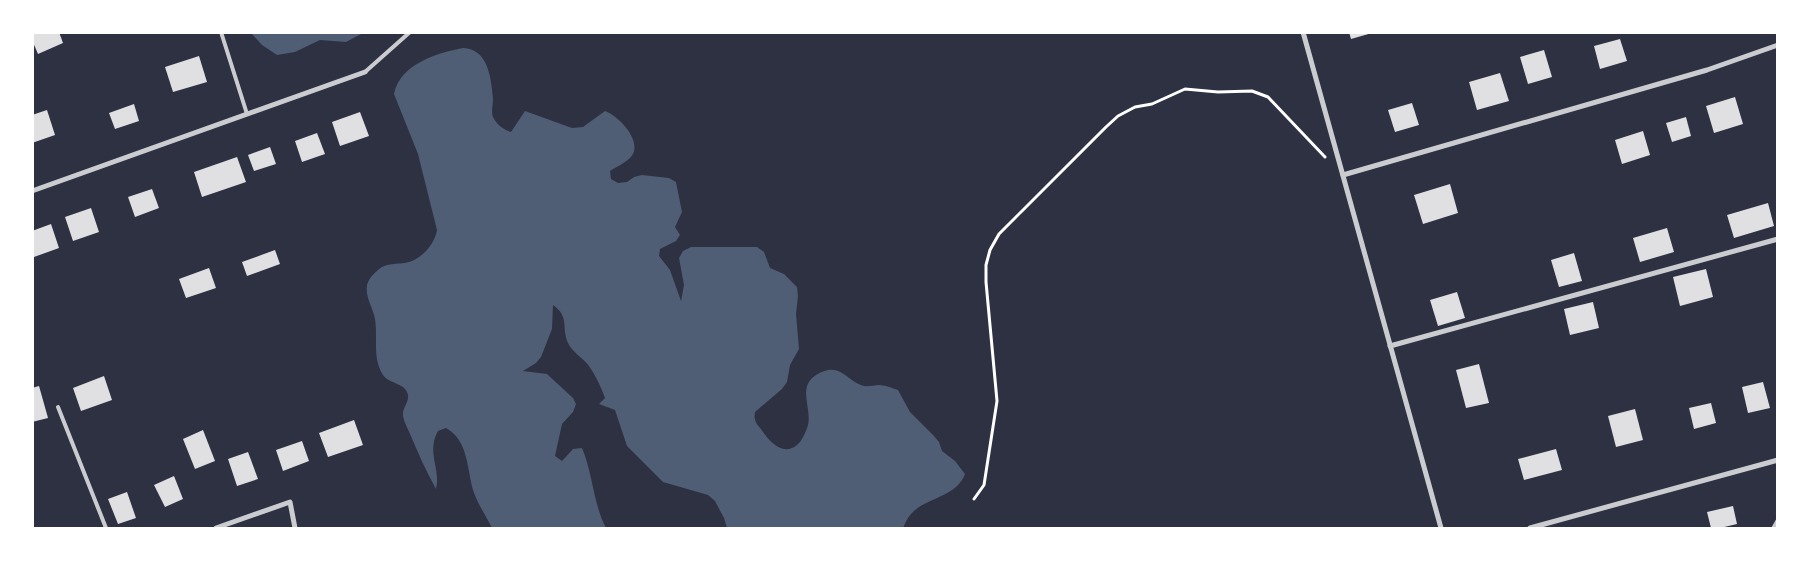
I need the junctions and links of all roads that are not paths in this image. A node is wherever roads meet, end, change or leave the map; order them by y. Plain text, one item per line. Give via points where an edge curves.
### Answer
1 (221, 32) edge
2 (410, 32) edge
3 (1303, 32) edge
4 (1778, 45) edge
5 (364, 72) joint
6 (247, 114) junction
7 (1343, 175) junction
8 (32, 192) edge
9 (1778, 240) edge
10 (1390, 346) junction
11 (58, 407) dead end
12 (1778, 460) edge
13 (1778, 522) edge
14 (106, 528) edge
15 (216, 528) edge
16 (295, 528) edge
17 (1441, 528) edge
18 (1530, 528) edge
19 (1774, 528) edge

1 - 6 lane
2 - 5 lane
3 - 7 street
4 - 7 street via 1707,70
5 - 6 street
6 - 8 street
7 - 10 street
9 - 10 street
10 - 17 street
11 - 14 lane
12 - 18 street
13 - 19 street
15 - 16 street via 290,502

